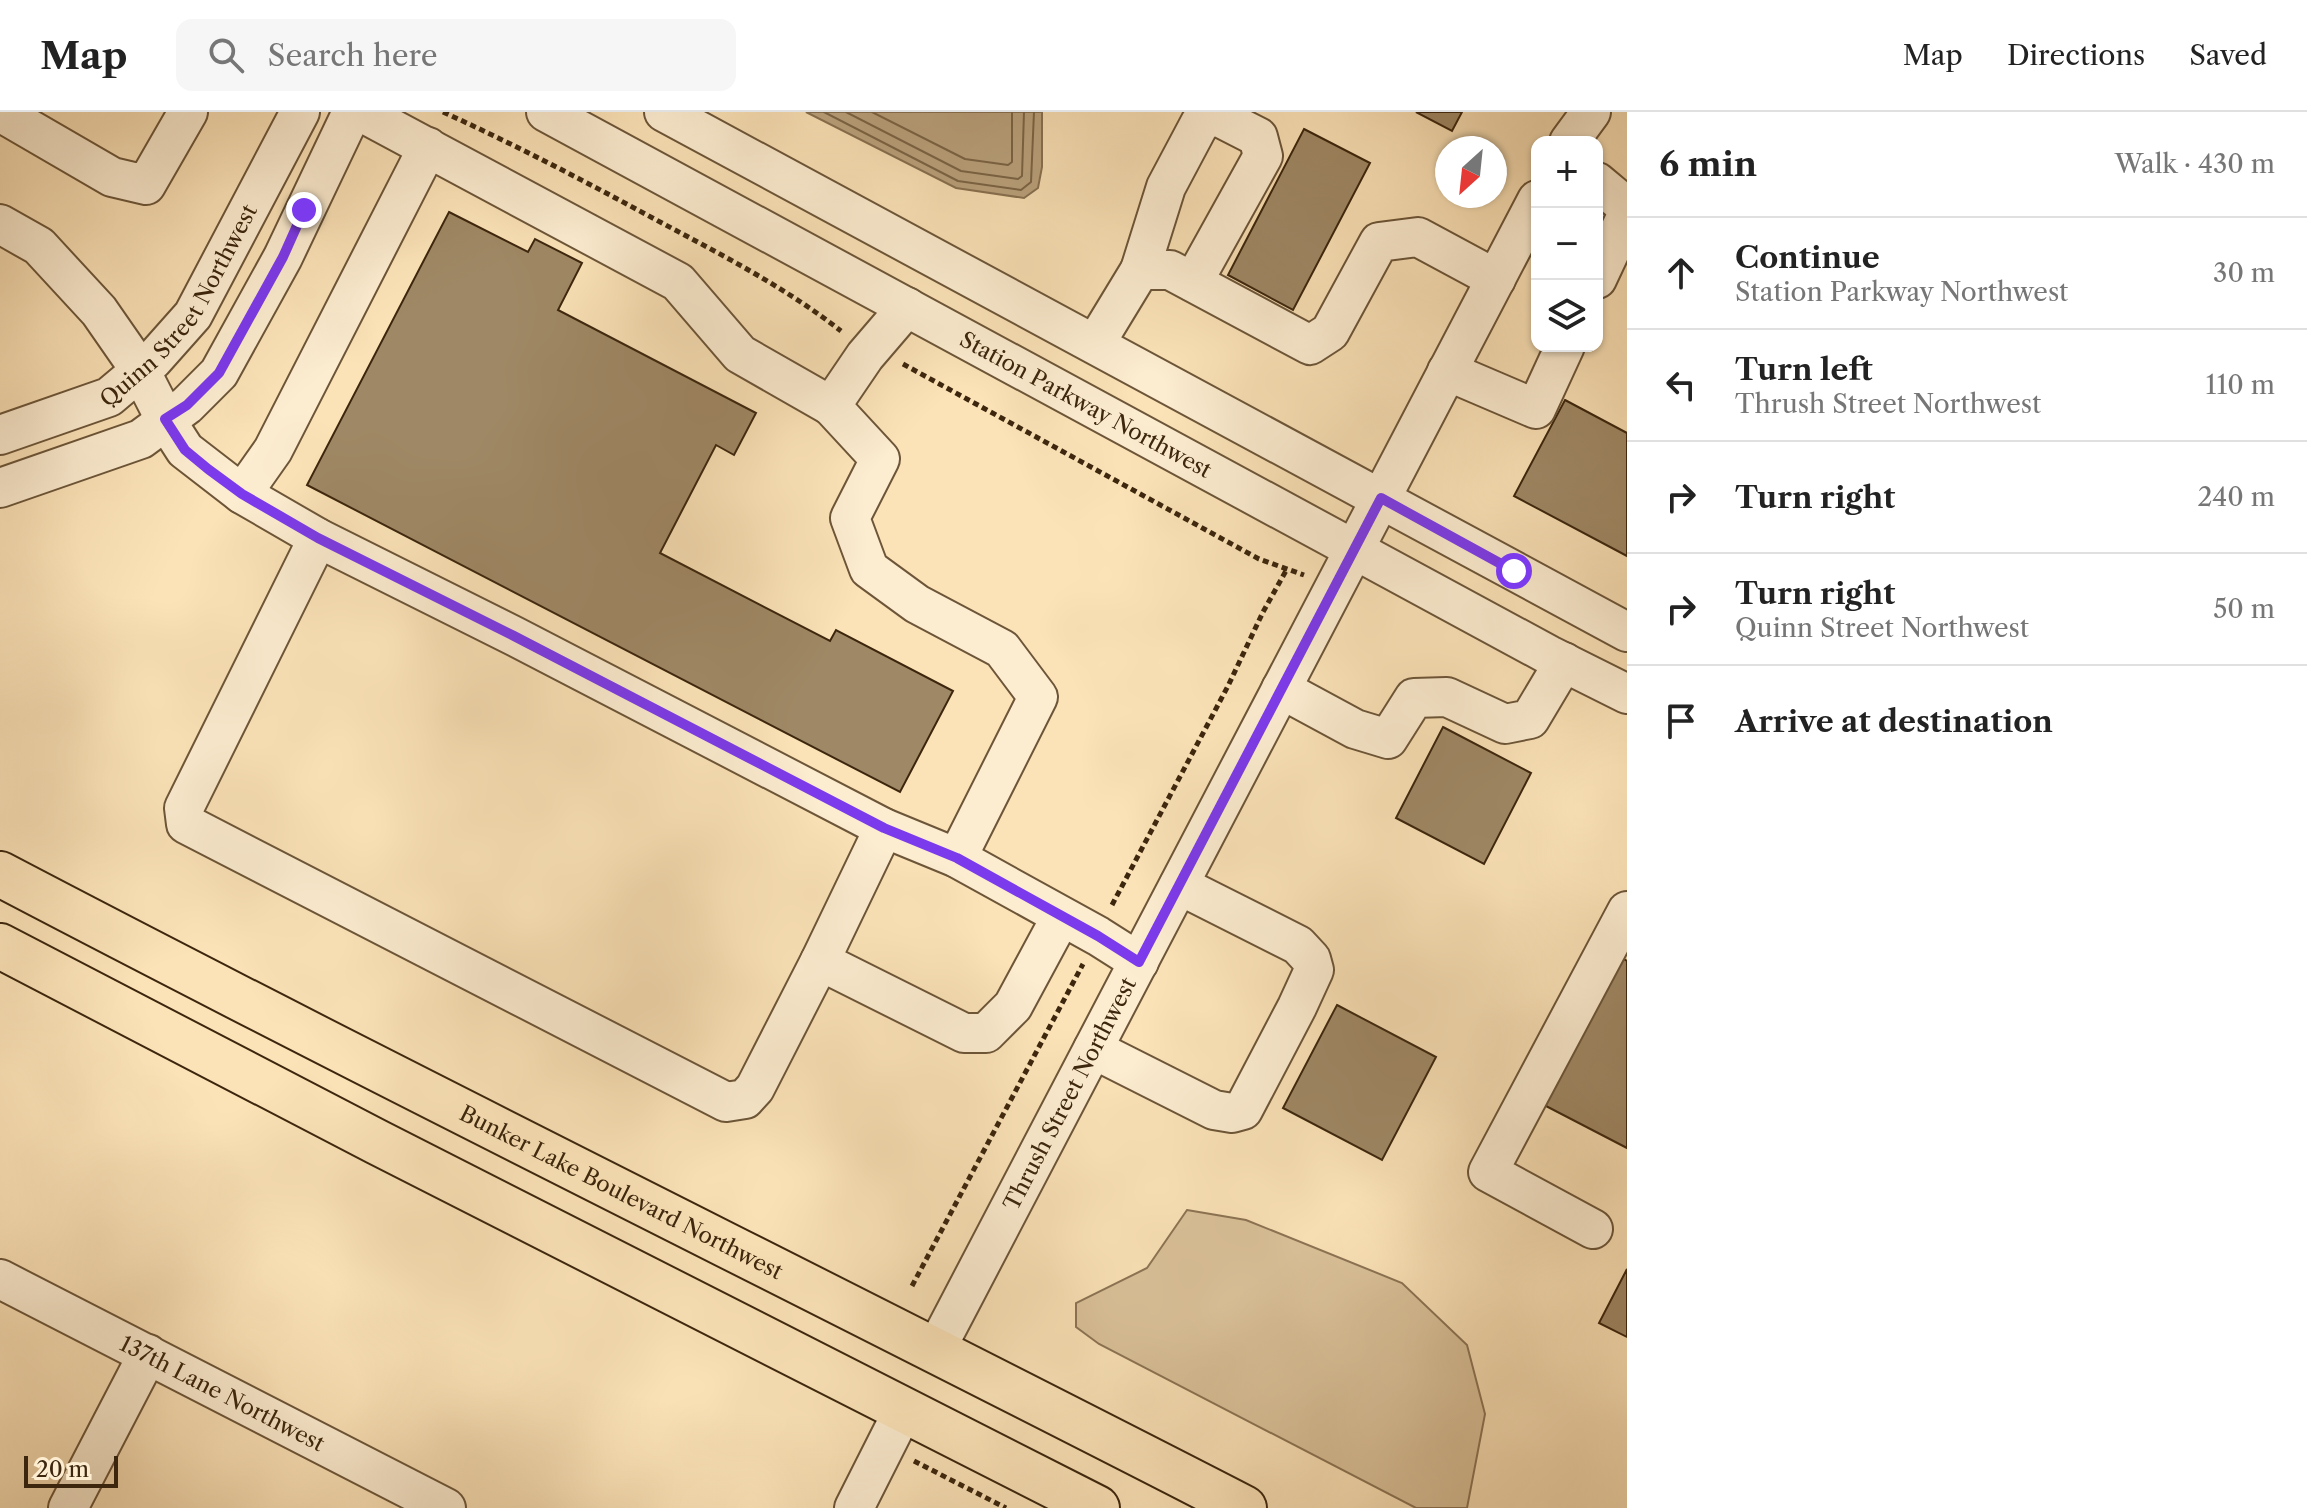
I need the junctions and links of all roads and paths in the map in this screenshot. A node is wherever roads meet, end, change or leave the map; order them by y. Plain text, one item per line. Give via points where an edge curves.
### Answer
1 (0, 112) edge
2 (188, 112) edge
3 (352, 112) edge
4 (361, 112) edge
5 (546, 112) edge
6 (664, 112) edge
7 (1591, 112) edge
8 (292, 117) edge
9 (1573, 136) edge
10 (428, 147) junction
11 (1603, 187) edge
12 (1627, 207) edge
13 (1533, 208) edge
14 (1627, 215) edge
15 (0, 224) edge
16 (1603, 266) edge
17 (1140, 270) junction
18 (1496, 279) junction
19 (1193, 282) junction
20 (907, 307) junction
21 (1095, 344) junction
22 (1562, 352) edge
23 (140, 370) junction
24 (1447, 371) junction
25 (831, 406) junction
26 (165, 419) junction
27 (0, 435) edge
28 (0, 488) edge
29 (242, 494) junction
30 (1381, 498) junction
31 (318, 538) junction
32 (1355, 548) junction
33 (1627, 632) edge
34 (1564, 662) junction
35 (1281, 689) junction
36 (1627, 694) edge
37 (884, 828) junction
38 (957, 858) junction
39 (0, 874) edge
40 (1179, 885) junction
41 (1627, 911) edge
42 (1061, 917) junction
43 (0, 946) edge
44 (820, 961) junction
45 (1139, 962) junction
46 (1093, 1049) junction
47 (1593, 1229) dead end
48 (0, 1279) edge
49 (936, 1349) junction
50 (148, 1354) junction
51 (894, 1428) junction
52 (68, 1508) edge
53 (446, 1508) edge
54 (854, 1508) edge
55 (1006, 1508) edge
56 (1097, 1508) edge
57 (1244, 1508) edge

1 - 2 street via 112,177 146,185
3 - 26 street via 283,257 219,373
4 - 10 street
5 - 20 street, Station Parkway Northwest
6 - 21 street
7 - 9 street
8 - 23 street, Quinn Street Northwest via 193,315
10 - 25 street via 678,282 740,354
10 - 29 street via 273,450
11 - 12 street
13 - 18 street, Thrush Street Northwest
14 - 16 street
15 - 23 street via 39,246 99,311
17 - 19 street via 1170,270
17 - 19 street via 1166,187 1200,123 1215,115 1258,137 1263,156
17 - 21 street
18 - 19 street via 1418,237 1379,242 1330,332 1310,345
18 - 24 street, Thrush Street Northwest
20 - 25 street
20 - 32 street, Station Parkway Northwest
21 - 30 street
22 - 24 street via 1536,409
23 - 26 street
23 - 27 street, Quinn Street Northwest via 109,397
24 - 30 street, Thrush Street Northwest
25 - 38 street via 880,459 850,518 869,569 917,604 1002,649 1038,697
26 - 28 street via 141,439
26 - 29 street via 185,450
29 - 31 street
30 - 32 street, Thrush Street Northwest
30 - 33 street
31 - 37 street
31 - 44 street via 184,808 186,824 726,1102 745,1099 755,1088
32 - 34 street, Station Parkway Northwest
32 - 35 street, Thrush Street Northwest
34 - 35 street via 1530,719 1505,724 1447,697 1414,698 1388,739 1355,729
34 - 36 street, Station Parkway Northwest
35 - 40 street, Thrush Street Northwest
37 - 38 street
37 - 44 street
38 - 42 street
39 - 49 main road, Bunker Lake Boulevard Northwest
40 - 45 street, Thrush Street Northwest
40 - 46 street via 1298,945 1311,959 1314,970 1265,1070 1243,1110 1232,1113 1214,1110
41 - 47 street via 1488,1172
42 - 44 street via 1013,1006 986,1033 964,1033
42 - 45 street
43 - 51 main road via 403,1156
45 - 46 street, Thrush Street Northwest
46 - 49 street, Thrush Street Northwest
48 - 50 street, 137th Lane Northwest
49 - 57 main road, Bunker Lake Boulevard Northwest
50 - 52 street
50 - 53 street, 137th Lane Northwest
51 - 54 street
51 - 55 path
51 - 56 main road

